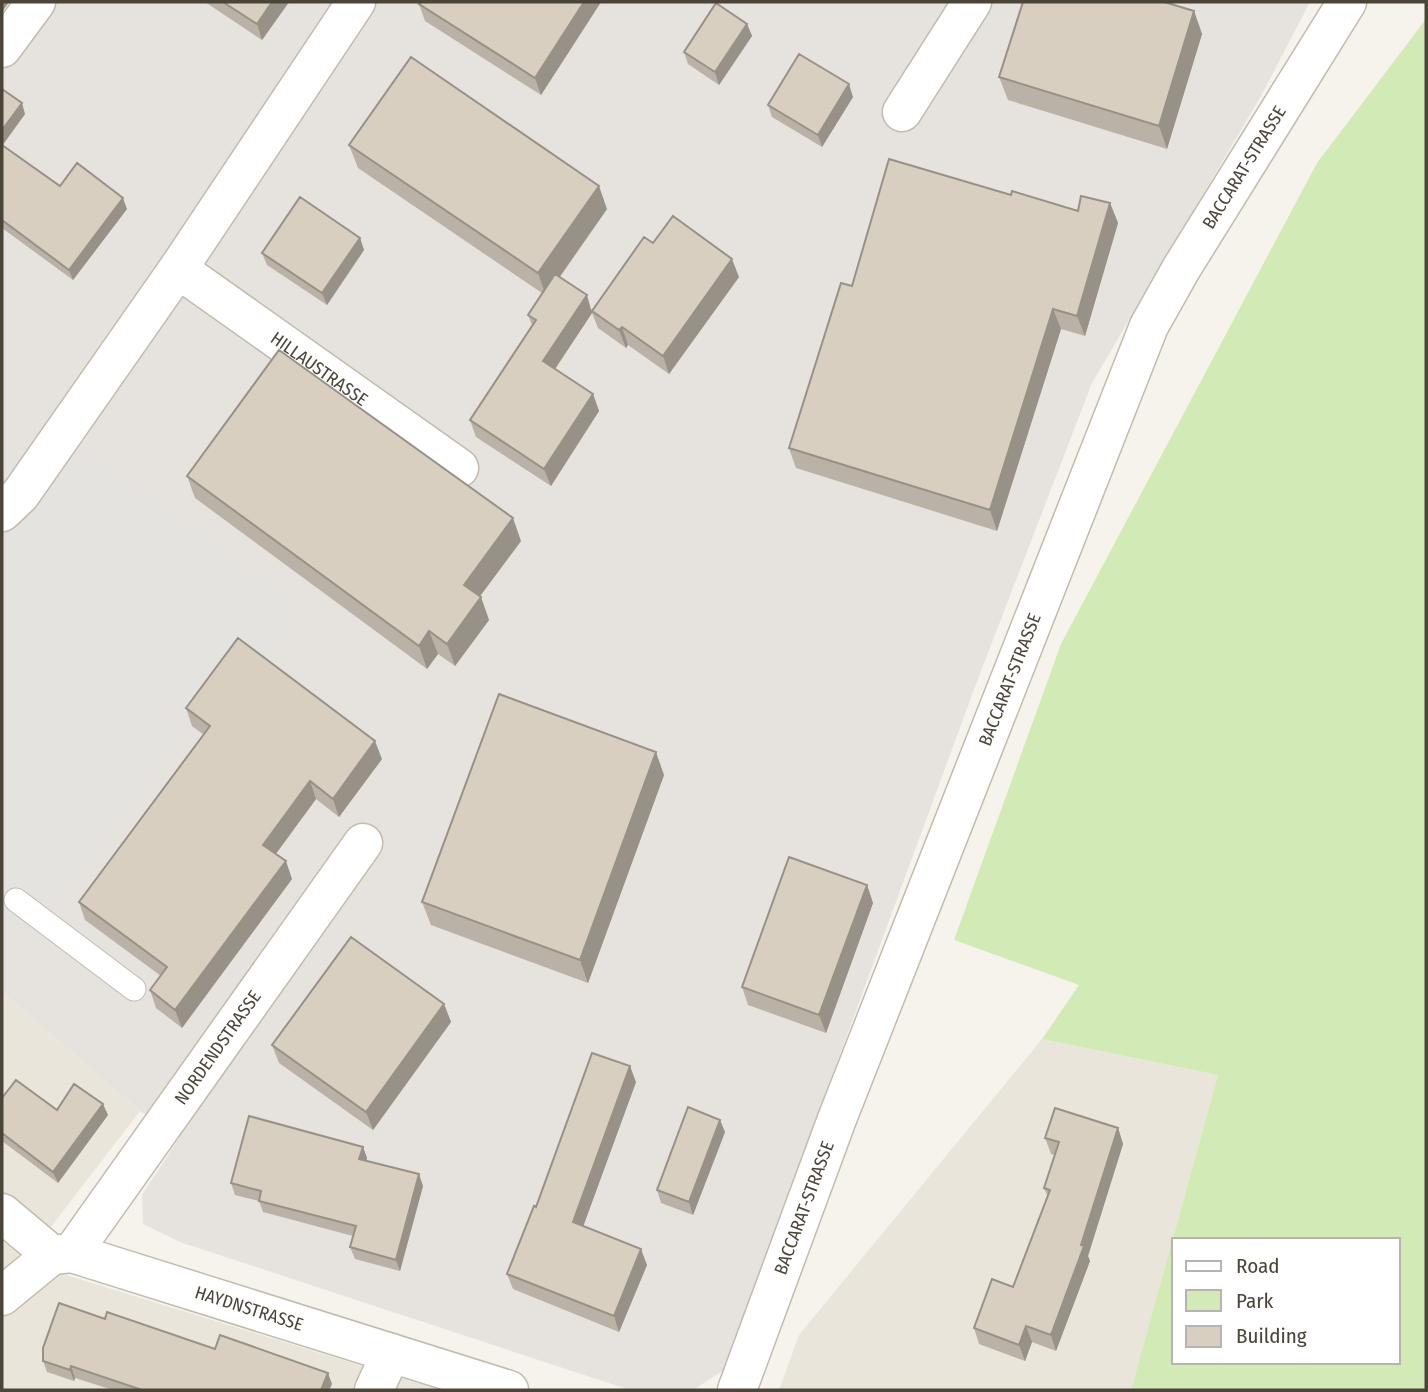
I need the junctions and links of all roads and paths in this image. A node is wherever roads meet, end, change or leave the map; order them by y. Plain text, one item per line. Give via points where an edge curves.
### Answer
1 (36, 2) edge
2 (356, 2) edge
3 (972, 2) edge
4 (1347, 2) edge
5 (2, 48) edge
6 (902, 112) dead end
7 (178, 269) junction
8 (459, 468) dead end
9 (2, 512) edge
10 (363, 844) dead end
11 (16, 900) dead end
12 (134, 989) dead end
13 (2, 1213) edge
14 (62, 1254) junction
15 (2, 1296) edge
16 (390, 1353) junction
17 (374, 1390) edge
18 (509, 1390) edge
19 (737, 1390) edge

1 - 5 street
2 - 7 street
3 - 6 street
4 - 19 street, BACCARAT-STRASSE via 1149,326 837,1119
7 - 8 street, HILLAUSTRASSE
7 - 9 street via 20,495
10 - 14 street, NORDENDSTRASSE
11 - 12 lane
13 - 14 street, HAYDNSTRASSE
14 - 15 street, NORDENDSTRASSE
14 - 16 street, HAYDNSTRASSE
16 - 17 street
16 - 18 street, HAYDNSTRASSE

